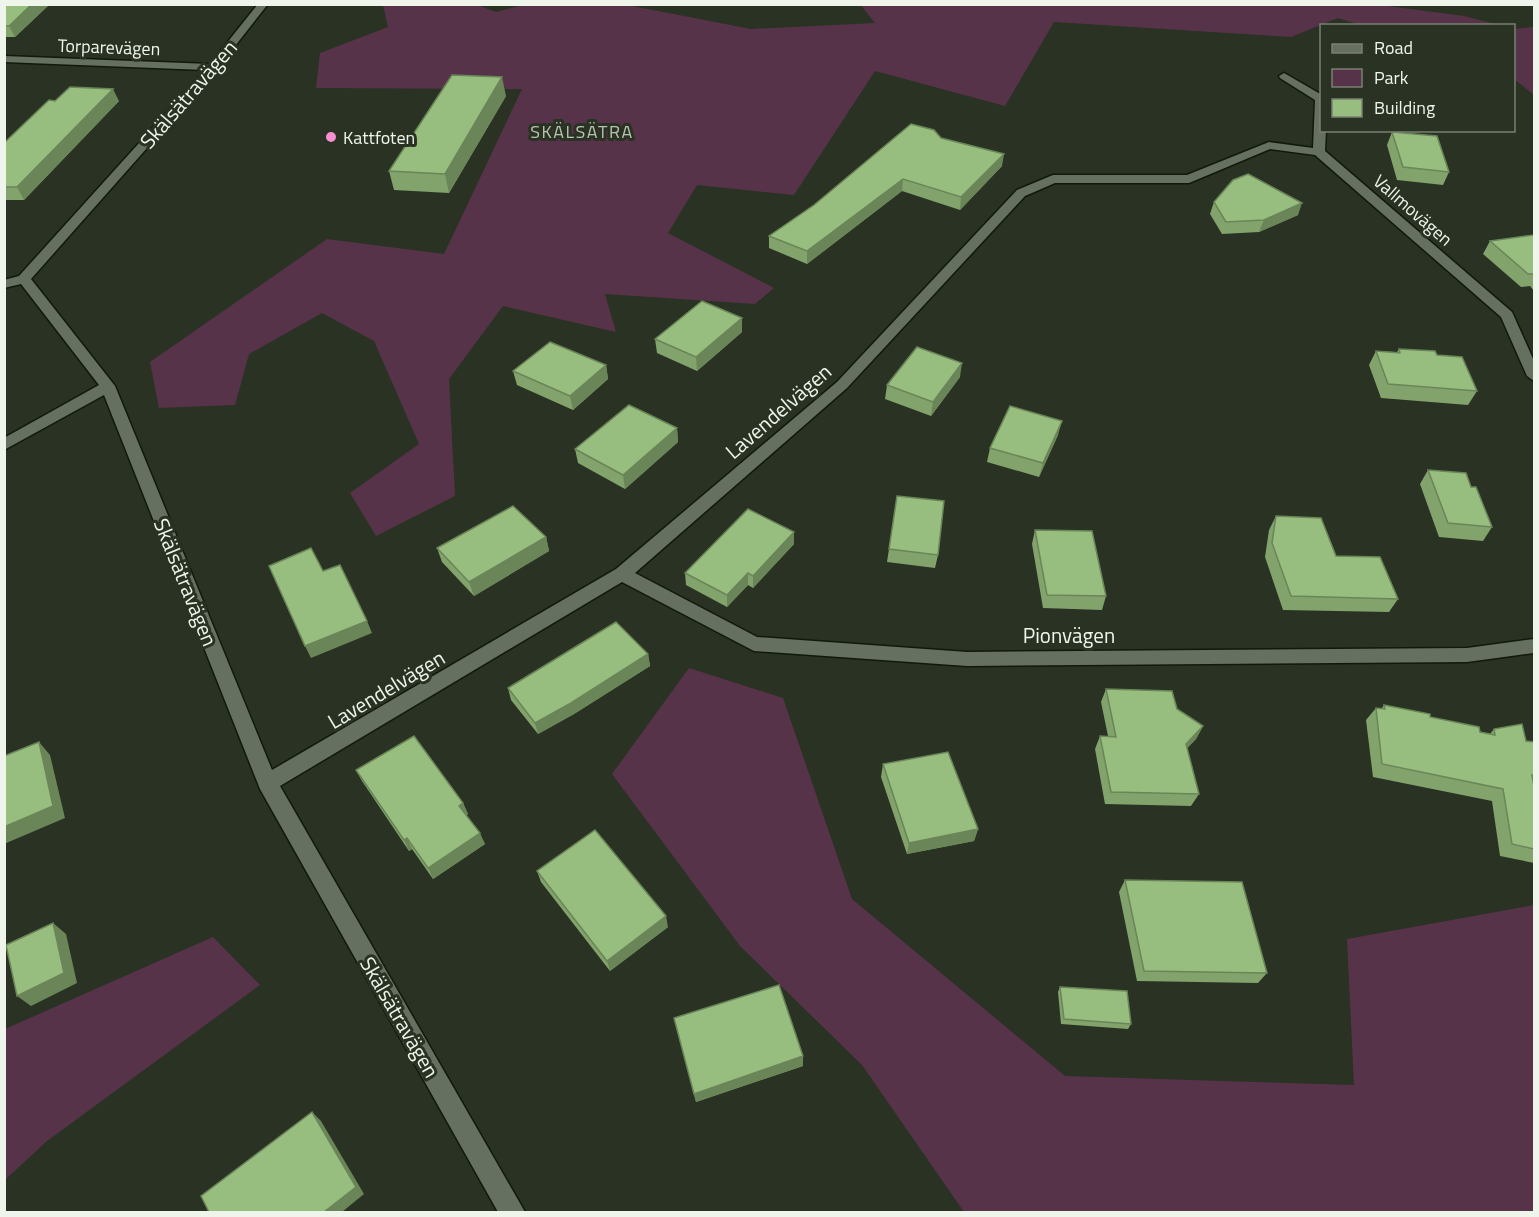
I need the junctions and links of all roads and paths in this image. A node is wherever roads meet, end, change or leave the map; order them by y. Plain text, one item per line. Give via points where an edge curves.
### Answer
1 (263, 4) edge
2 (4, 59) edge
3 (213, 67) junction
4 (1284, 76) dead end
5 (1320, 98) edge
6 (1320, 126) edge
7 (1319, 152) junction
8 (14, 282) edge
9 (1534, 376) edge
10 (108, 386) junction
11 (4, 445) edge
12 (622, 574) junction
13 (1534, 646) edge
14 (267, 783) junction
15 (512, 1212) edge

1 - 3 street, Skälsätravägen
2 - 3 street, Torparevägen
3 - 8 street, Skälsätravägen
4 - 5 street
6 - 7 street
7 - 9 street, Vallmovägen via 1507,315
7 - 12 street, Lavendelvägen via 1269,145 1189,179 1053,179 1021,193 842,385
8 - 10 street, Skälsätravägen
10 - 11 street
10 - 14 street, Skälsätravägen
12 - 13 street, Pionvägen via 754,644 967,659 1467,655
12 - 14 street, Lavendelvägen
14 - 15 street, Skälsätravägen

